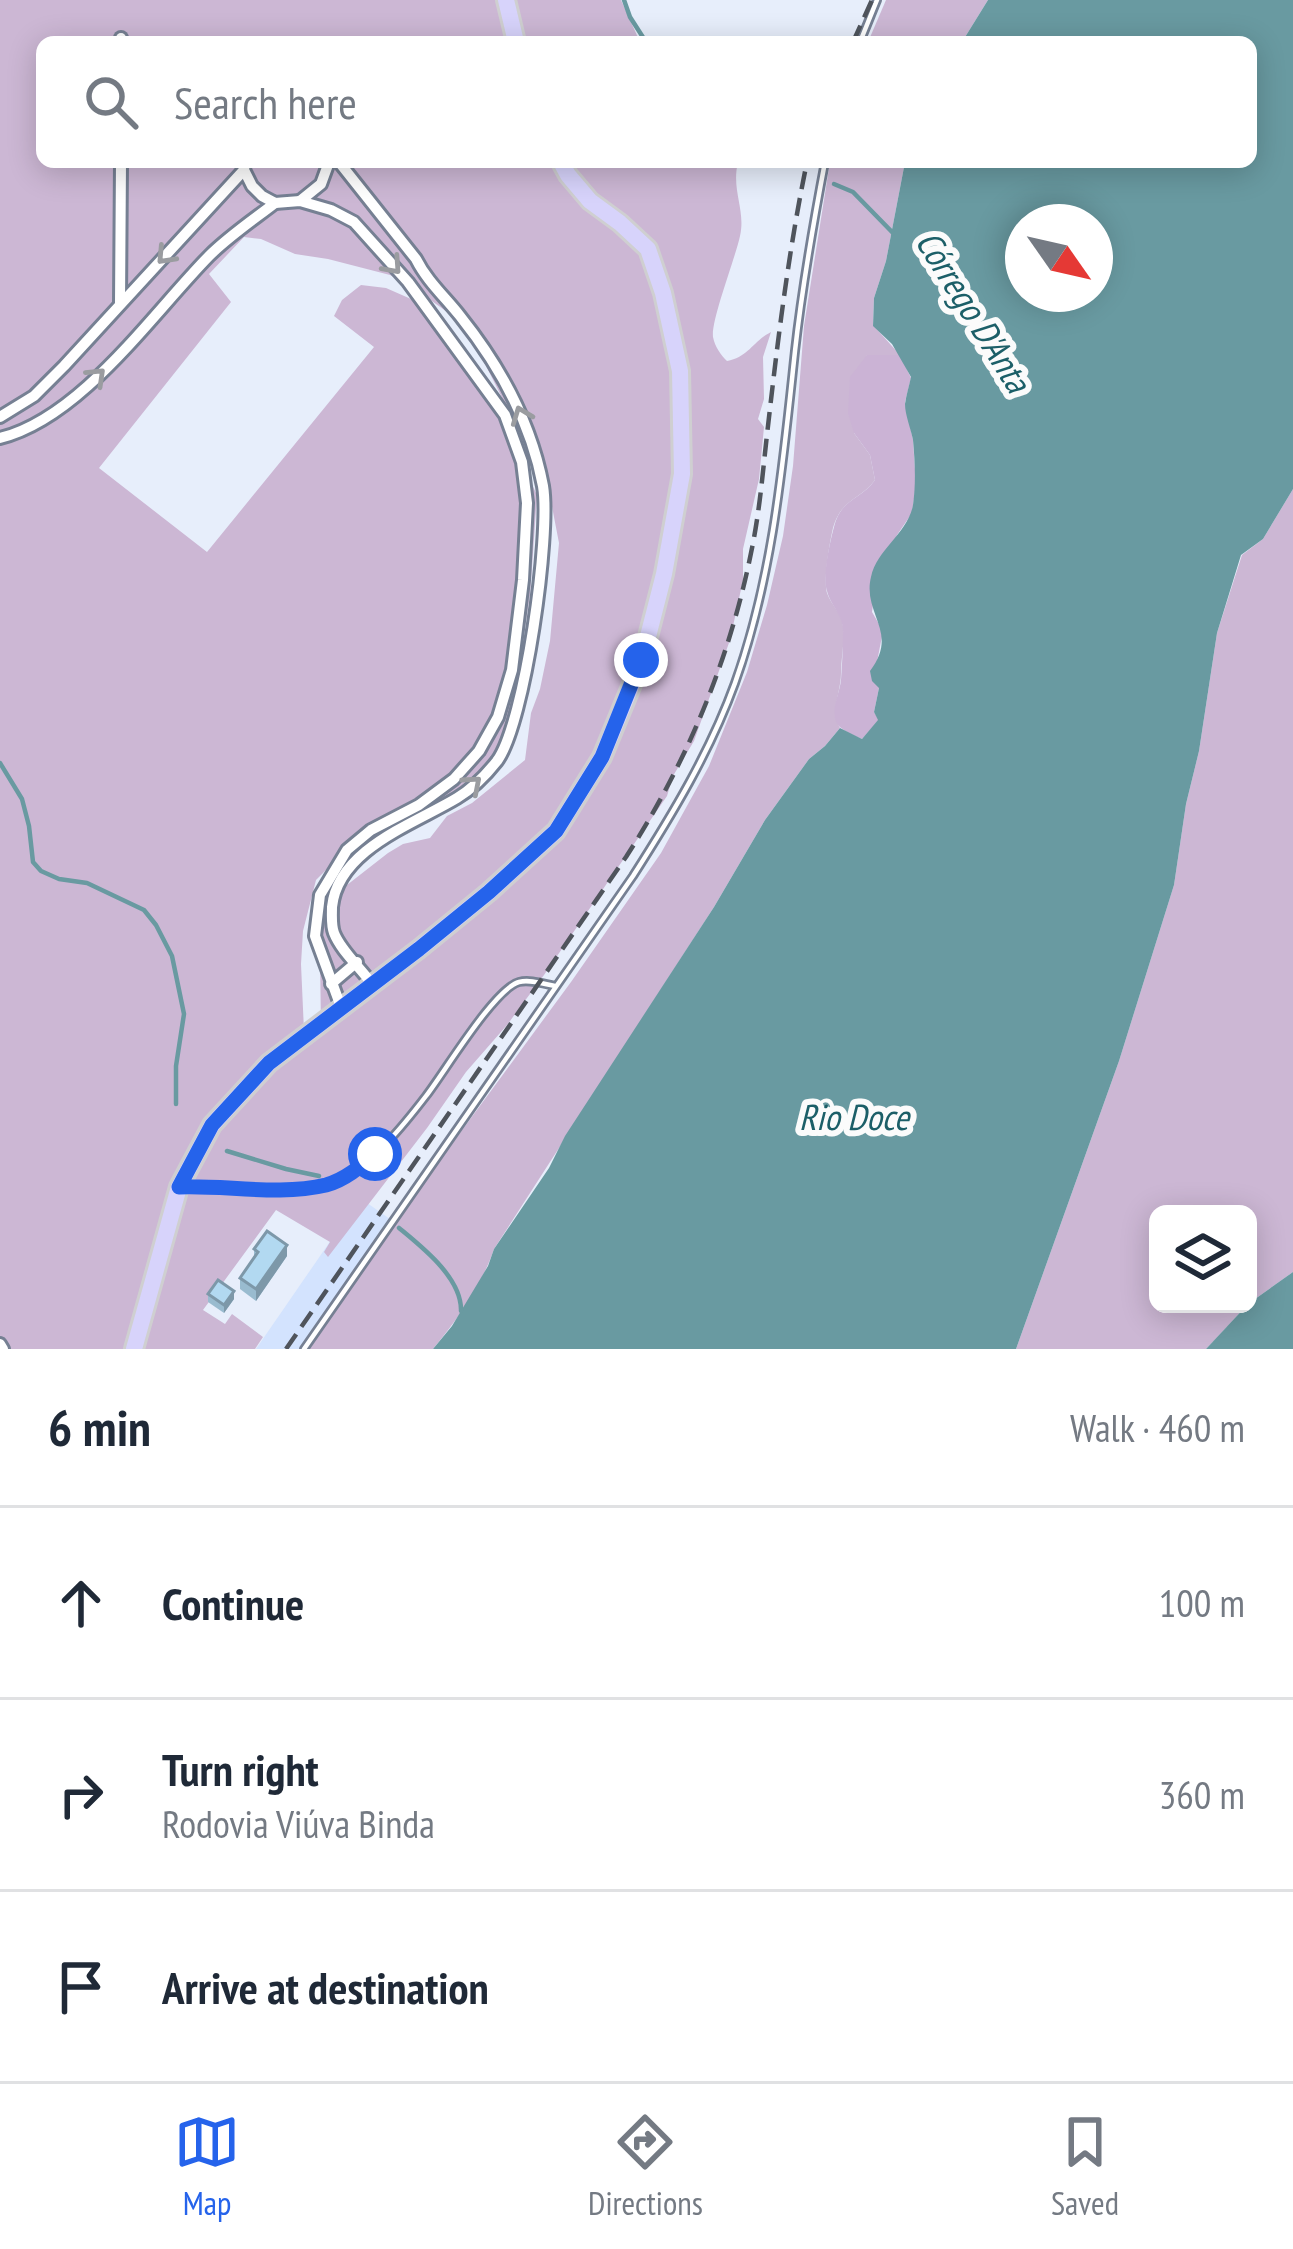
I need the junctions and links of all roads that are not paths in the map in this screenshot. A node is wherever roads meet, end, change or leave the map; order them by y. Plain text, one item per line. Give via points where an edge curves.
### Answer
1 (506, 0) edge
2 (877, 0) edge
3 (515, 36) edge
4 (862, 36) edge
5 (121, 168) edge
6 (243, 168) edge
7 (246, 168) edge
8 (327, 168) edge
9 (344, 168) edge
10 (564, 168) edge
11 (824, 168) edge
12 (300, 201) junction
13 (275, 203) junction
14 (450, 303) junction
15 (120, 304) junction
16 (435, 318) junction
17 (0, 417) edge
18 (0, 438) edge
19 (357, 962) junction
20 (332, 984) junction
21 (372, 984) junction
22 (557, 986) junction
23 (341, 1007) junction
24 (179, 1187) junction
25 (134, 1349) edge
26 (304, 1349) edge

1 - 3 main road
2 - 4 lane
5 - 15 street
6 -> 15 street
7 - 13 street
8 - 12 street
9 - 14 street
10 - 21 main road via 648,249 663,293 682,419 682,474 664,574 602,757 556,831
11 - 22 lane via 786,449 736,679 669,820
12 - 13 street
12 -> 16 street via 354,222
18 -> 13 street via 83,389 215,250
14 - 16 street
19 -> 14 street via 332,930 344,872 461,796 496,762 519,708 534,610 542,482 513,394
15 - 17 street via 34,396
16 - 20 street via 505,415 522,462 527,503 512,670 498,717 454,779 371,830 332,871 315,935
19 - 20 street
19 - 21 street
20 - 23 street
21 - 23 main road
22 - 24 lane via 521,981 508,989 402,1126 343,1178 288,1188
22 - 26 lane
23 - 24 main road via 228,1106
24 - 25 main road

